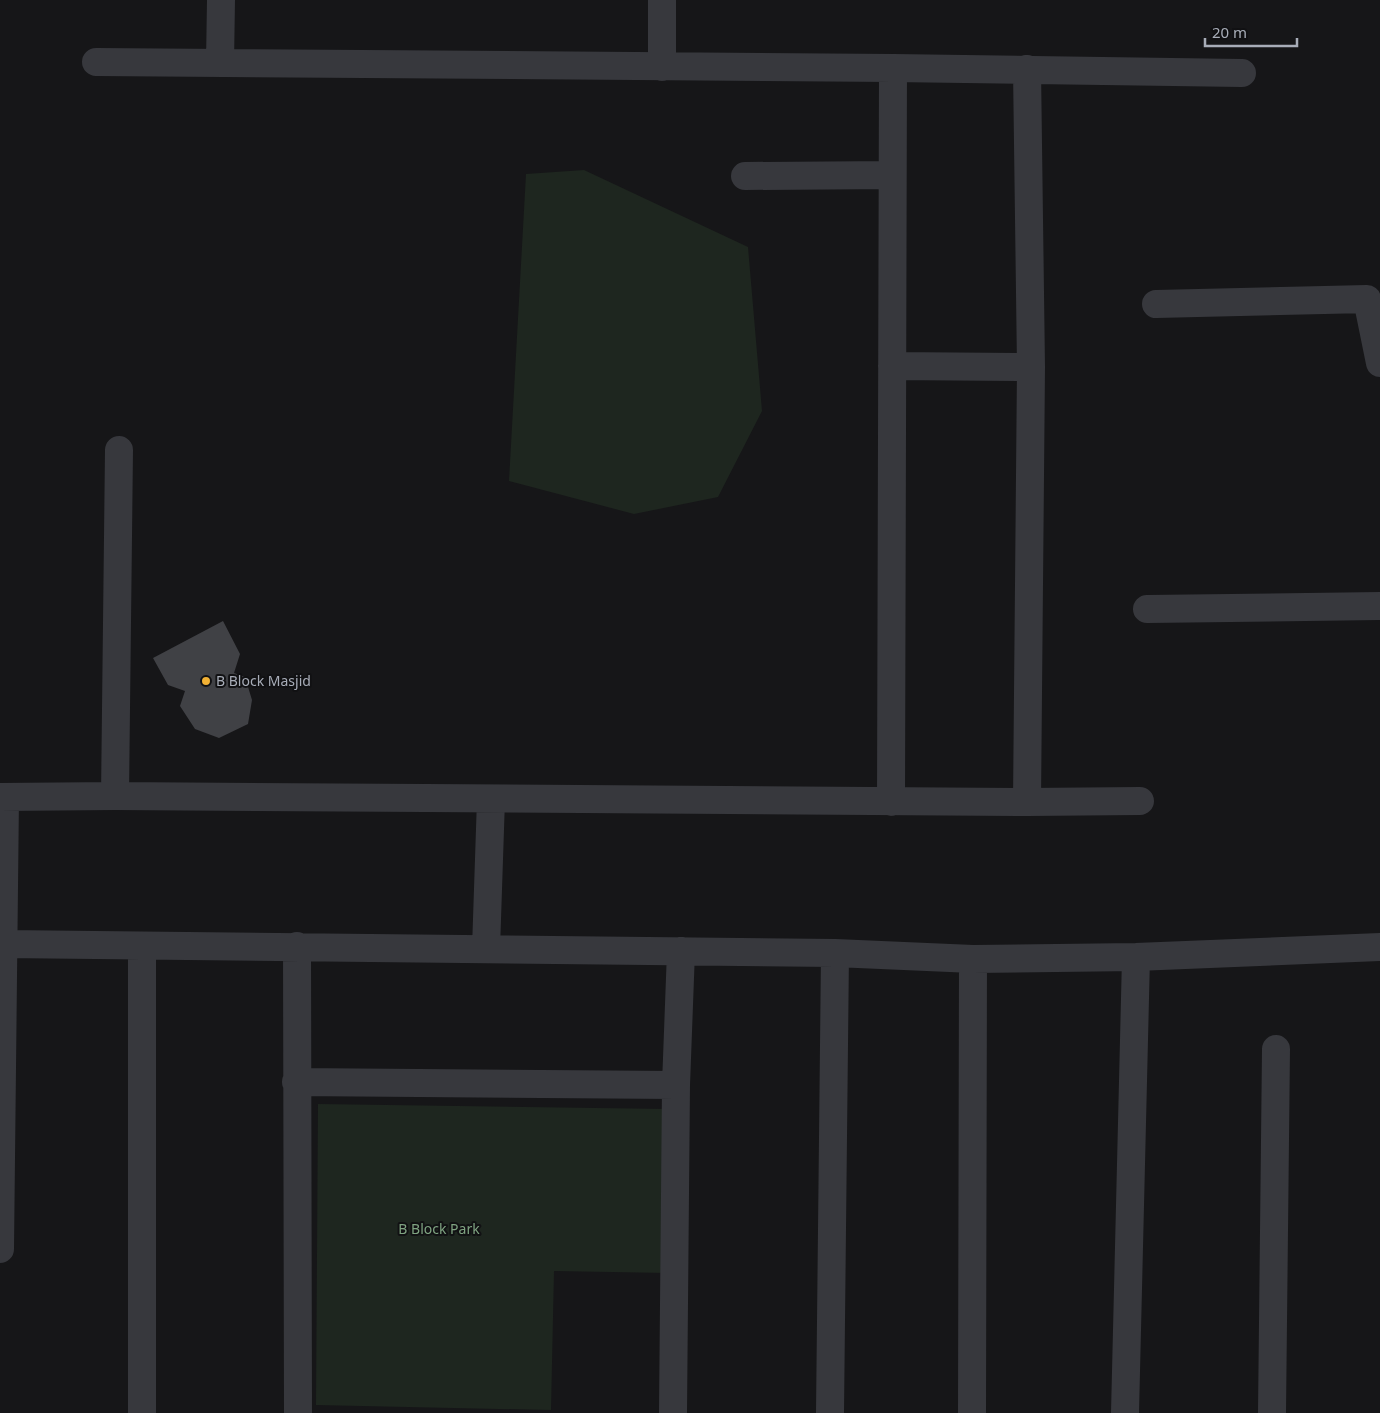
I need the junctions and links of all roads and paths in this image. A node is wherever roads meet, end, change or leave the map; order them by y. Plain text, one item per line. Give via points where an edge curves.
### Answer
1 (220, 0) edge
2 (662, 0) edge
3 (96, 62) dead end
4 (220, 63) junction
5 (662, 67) junction
6 (892, 68) junction
7 (1027, 69) junction
8 (1242, 72) dead end
9 (892, 175) junction
10 (746, 176) dead end
11 (1156, 304) dead end
12 (1380, 363) edge
13 (892, 366) junction
14 (1031, 367) junction
15 (119, 450) dead end
16 (1380, 606) edge
17 (1147, 610) dead end
18 (115, 796) junction
19 (2, 797) edge
20 (490, 799) junction
21 (1140, 801) dead end
22 (891, 802) junction
23 (1027, 802) junction
24 (4, 944) junction
25 (297, 946) junction
26 (142, 947) junction
27 (1380, 947) edge
28 (486, 949) junction
29 (681, 951) junction
30 (835, 953) junction
31 (1136, 957) junction
32 (973, 959) junction
33 (1276, 1049) dead end
34 (296, 1082) junction
35 (676, 1085) junction
36 (0, 1249) edge
37 (142, 1413) edge
38 (298, 1413) edge
39 (673, 1413) edge
40 (830, 1413) edge
41 (972, 1413) edge
42 (1125, 1413) edge
43 (1272, 1413) edge

1 - 4 street
2 - 5 street
3 - 4 street
4 - 5 street
5 - 6 street
6 - 7 street
6 - 9 street
7 - 8 street
7 - 14 street
9 - 10 street
9 - 13 street
11 - 12 street via 1367,299
13 - 14 street
13 - 22 street
14 - 23 street
15 - 18 street
16 - 17 street
18 - 19 street
18 - 20 street
19 - 24 street
20 - 22 street
20 - 28 street
21 - 23 street
22 - 23 street
24 - 26 street
24 - 36 street
25 - 26 street
25 - 28 street
25 - 34 street
26 - 37 street
27 - 31 street
28 - 29 street
29 - 30 street
29 - 35 street
30 - 32 street
30 - 40 street
31 - 32 street
31 - 42 street
32 - 41 street
33 - 43 street
34 - 35 street
34 - 38 street
35 - 39 street

